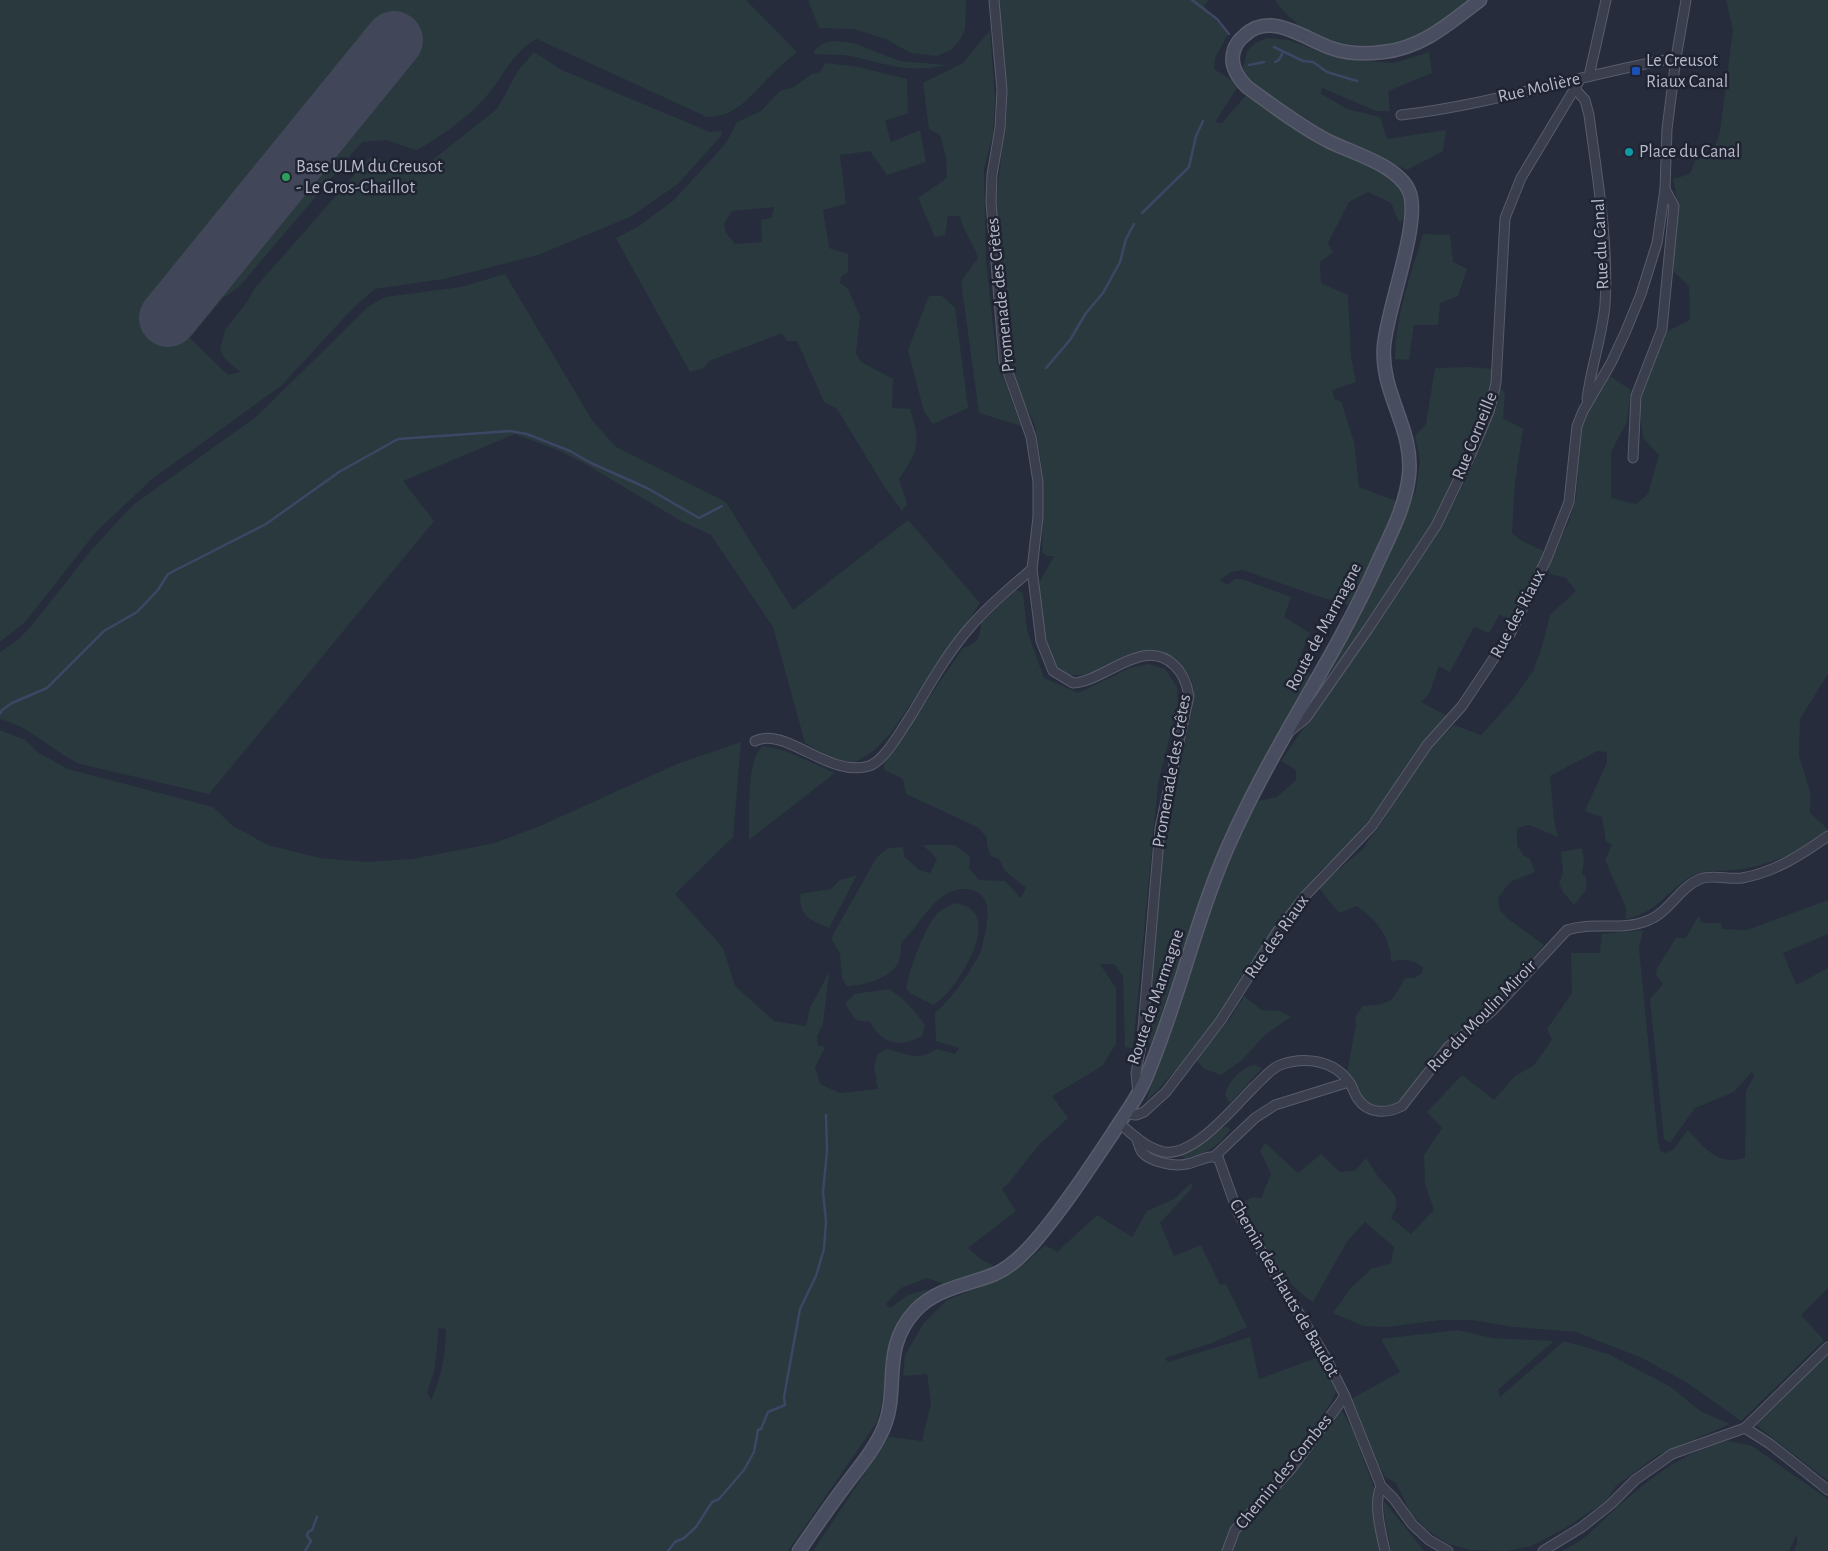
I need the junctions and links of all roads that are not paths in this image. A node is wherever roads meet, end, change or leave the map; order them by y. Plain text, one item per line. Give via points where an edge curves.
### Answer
1 (994, 0) edge
2 (1480, 0) edge
3 (1606, 0) edge
4 (1686, 0) edge
5 (1676, 58) junction
6 (1585, 77) junction
7 (1575, 89) junction
8 (1401, 115) dead end
9 (1665, 189) junction
10 (1586, 402) junction
11 (1633, 458) dead end
12 (1032, 570) junction
13 (1288, 732) junction
14 (755, 741) dead end
15 (1828, 836) edge
16 (1349, 1082) junction
17 (1138, 1095) junction
18 (1123, 1118) junction
19 (1136, 1137) junction
20 (1214, 1157) junction
21 (1828, 1347) edge
22 (1345, 1396) junction
23 (1745, 1428) junction
24 (1381, 1486) junction
25 (1828, 1490) edge
26 (799, 1551) edge
27 (1227, 1551) edge
28 (1385, 1551) edge
29 (1448, 1551) edge
30 (1543, 1551) edge

1 - 12 street, Promenade des Crêtes via 1002,90 991,202 1004,361 1031,437 1038,482
2 - 13 street, Route de Marmagne via 1423,41 1385,52 1334,49 1272,25 1248,32 1233,52 1232,64 1247,87 1327,140 1391,170 1403,180 1413,206 1383,350 1388,391 1408,444 1409,474 1405,496 1366,589
3 - 6 street, Rue Corneille
4 - 5 street, Rue des Riaux
5 - 6 street, Rue Molière
5 - 9 street, Rue des Riaux via 1667,129
6 - 7 street, Rue Corneille
6 - 8 street, Rue Molière via 1438,111
7 - 10 street, Rue du Canal via 1585,100 1589,115 1605,254 1600,338
7 - 13 street, Rue Corneille via 1521,178 1505,218 1496,383 1489,412 1471,454 1436,526 1306,718
9 - 10 street, Rue des Riaux via 1657,243 1642,294 1611,363
9 - 11 street via 1674,206 1662,329 1636,396
10 - 18 street, Rue des Riaux via 1577,426 1569,502 1547,558 1493,663 1462,706 1428,744 1372,826 1306,895 1277,932 1232,1003 1166,1092 1144,1112
12 - 14 street via 971,626 894,741 873,764 846,769 789,743 762,738
12 - 17 street, Promenade des Crêtes via 1041,641 1052,671 1073,683 1081,682 1098,678 1144,655 1158,656 1179,669 1187,684 1186,715 1160,828 1142,1040 1136,1073
13 - 17 street, Route de Marmagne via 1233,833
15 - 16 street, Rue du Moulin Miroir via 1790,862 1770,870 1743,878 1701,879 1650,920 1613,928 1579,926 1567,930 1492,1010 1448,1047 1402,1106 1387,1111 1370,1110 1357,1098
16 - 19 street, Rue du Moulin Miroir via 1323,1063 1303,1060 1286,1063 1267,1074 1188,1148 1165,1152
16 - 20 street via 1275,1105 1255,1118
17 - 18 street, Route de Marmagne
18 - 19 street, Rue du Moulin Miroir
18 - 26 street, Route de Marmagne via 1093,1164 1034,1242 1014,1263 998,1273 957,1285 934,1296 916,1310 895,1349 890,1408 878,1439
19 - 20 street via 1142,1152 1154,1160 1186,1165
20 - 22 street, Chemin des Hauts de Baudot via 1218,1157 1238,1213 1325,1356
21 - 23 street
22 - 24 street, Chemin des Hauts de Baudot
22 - 27 street, Chemin des Combes via 1291,1469 1235,1530
23 - 25 street
23 - 30 street via 1672,1454 1635,1480 1582,1527
24 - 28 street via 1378,1505
24 - 29 street via 1412,1524 1429,1540

